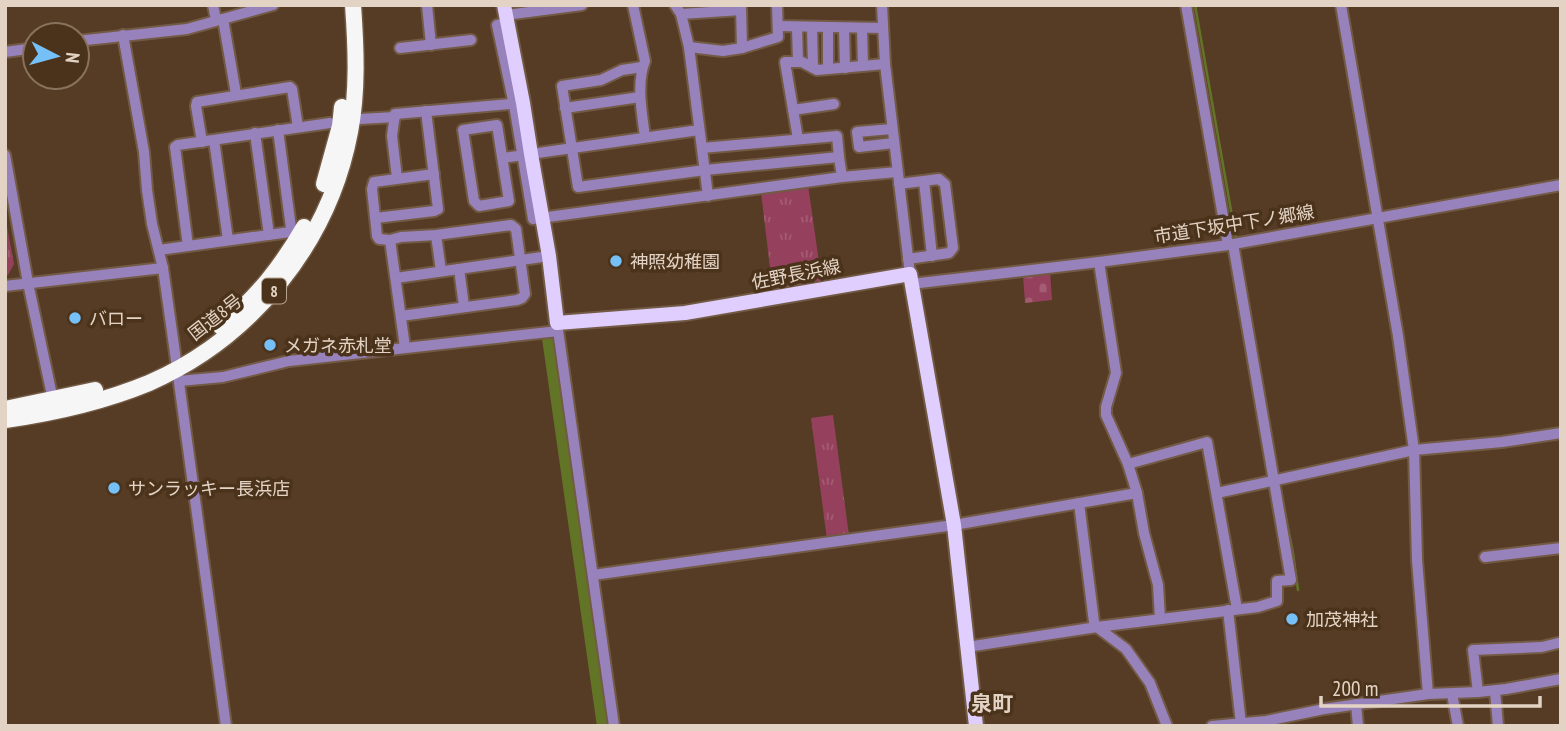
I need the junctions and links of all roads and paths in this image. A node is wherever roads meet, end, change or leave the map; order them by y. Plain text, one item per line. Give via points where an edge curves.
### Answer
1 (213, 5) edge
2 (273, 5) edge
3 (343, 5) edge
4 (353, 5) edge
5 (427, 5) edge
6 (582, 5) edge
7 (633, 5) edge
8 (778, 5) edge
9 (882, 5) edge
10 (1186, 5) edge
11 (1341, 5) edge
12 (741, 8) edge
13 (678, 10) edge
14 (504, 18) edge
15 (219, 20) junction
16 (778, 26) junction
17 (797, 27) junction
18 (812, 27) junction
19 (828, 27) junction
20 (844, 28) junction
21 (862, 28) junction
22 (883, 28) junction
23 (123, 35) junction
24 (91, 39) edge
25 (471, 40) dead end
26 (431, 45) junction
27 (689, 47) junction
28 (400, 48) dead end
29 (742, 48) junction
30 (798, 62) junction
31 (885, 64) junction
32 (863, 66) junction
33 (642, 67) junction
34 (813, 68) junction
35 (845, 68) junction
36 (828, 69) junction
37 (236, 94) junction
38 (640, 97) junction
39 (518, 104) junction
40 (834, 104) dead end
41 (565, 108) junction
42 (461, 109) junction
43 (793, 110) junction
44 (426, 111) junction
45 (395, 117) junction
46 (360, 119) dead end
47 (330, 123) dead end
48 (298, 127) junction
49 (892, 129) junction
50 (278, 130) junction
51 (463, 130) junction
52 (699, 130) junction
53 (255, 134) junction
54 (645, 137) junction
55 (214, 139) junction
56 (798, 139) junction
57 (202, 142) junction
58 (894, 143) junction
59 (571, 148) junction
60 (702, 148) junction
61 (527, 154) junction
62 (5, 155) edge
63 (839, 157) junction
64 (503, 158) junction
65 (705, 170) junction
66 (897, 172) junction
67 (434, 174) junction
68 (842, 177) junction
69 (397, 178) junction
70 (924, 181) junction
71 (899, 184) junction
72 (1561, 185) edge
73 (708, 196) junction
74 (376, 218) junction
75 (538, 218) junction
76 (1378, 218) junction
77 (269, 235) junction
78 (436, 235) junction
79 (228, 240) junction
80 (390, 240) junction
81 (1234, 244) junction
82 (188, 246) junction
83 (159, 250) junction
84 (549, 256) junction
85 (932, 256) junction
86 (908, 259) junction
87 (520, 260) junction
88 (1099, 262) junction
89 (163, 268) junction
90 (459, 269) junction
91 (441, 271) junction
92 (396, 278) junction
93 (911, 279) junction
94 (28, 283) junction
95 (5, 286) edge
96 (464, 306) junction
97 (401, 316) junction
98 (557, 327) junction
99 (405, 347) junction
100 (177, 369) junction
101 (53, 400) junction
102 (5, 409) edge
103 (5, 420) edge
104 (1561, 433) edge
105 (1414, 450) junction
106 (1128, 464) junction
107 (1273, 480) junction
108 (1137, 493) junction
109 (1217, 493) junction
110 (1079, 503) junction
111 (954, 525) junction
112 (1561, 548) edge
113 (1485, 557) dead end
114 (593, 575) junction
115 (1232, 610) junction
116 (1160, 618) junction
117 (1097, 627) junction
118 (1558, 643) dead end
119 (967, 647) junction
120 (1561, 679) edge
121 (1494, 691) junction
122 (1478, 692) junction
123 (1428, 694) junction
124 (1452, 694) junction
125 (1356, 704) junction
126 (1241, 724) junction
127 (226, 726) edge
128 (614, 726) edge
129 (976, 726) edge
130 (1167, 726) edge
131 (1212, 726) edge
132 (1358, 726) edge
133 (1458, 726) edge
134 (1498, 726) edge

1 - 15 street
2 - 15 street
3 - 100 highway, 国道8号 / 8 via 346,61 340,126 323,188 288,255 267,283
4 - 100 highway, 国道8号 / 8 via 356,62 350,131 319,223 282,281 248,318
5 - 26 street
6 - 14 street
7 - 33 street via 645,61
8 - 16 street
9 - 22 street
10 - 81 street
11 - 76 street
12 - 13 street
12 - 29 street
13 - 27 street
14 - 39 main road
15 - 23 street via 187,29
15 - 37 street
16 - 17 street
16 - 29 street via 778,37
17 - 18 street
17 - 30 street
18 - 19 street
18 - 34 street
19 - 20 street
19 - 36 street
20 - 21 street
20 - 35 street
21 - 22 street
21 - 32 street
22 - 31 street
23 - 24 street
23 - 83 street
25 - 26 street
26 - 28 street
27 - 29 street
27 - 52 street
30 - 34 street
30 - 43 street via 785,62
31 - 32 street
31 - 49 street
32 - 35 street
33 - 38 street
33 - 41 street via 562,86
34 - 36 street
35 - 36 street
37 - 48 street via 290,87
37 - 57 street via 197,102
38 - 41 street
38 - 54 street
39 - 42 street
39 - 61 main road
40 - 43 street
41 - 59 street
42 - 44 street
42 - 51 street
43 - 56 street
44 - 45 street
44 - 67 street
45 - 46 street
45 - 69 street
47 - 48 street
48 - 50 street
49 - 58 street
49 - 58 street via 857,132 859,147
50 - 53 street
50 - 77 street via 291,228 290,232
51 - 64 street via 497,125
51 - 64 street via 476,205 509,201
52 - 54 street
52 - 60 street
53 - 55 street
53 - 77 street
54 - 59 street
55 - 57 street
55 - 79 street
56 - 60 street
56 - 63 street via 837,136
57 - 82 street via 175,147
58 - 66 street
59 - 61 street
59 - 65 street via 578,187
60 - 65 street
61 - 64 street
61 - 75 main road
62 - 94 street
63 - 65 street
63 - 68 street
65 - 73 street
66 - 68 street
66 - 71 street
67 - 69 street
67 - 74 street via 438,209
68 - 73 street
69 - 74 street via 372,184
70 - 71 street
70 - 85 street
70 - 85 street via 939,178 946,184 950,214 953,248
71 - 86 street
72 - 76 street, 市道下坂中下ノ郷線
73 - 75 street
74 - 80 street via 377,236
75 - 84 main road
76 - 81 street, 市道下坂中下ノ郷線
76 - 105 street
77 - 79 street
78 - 80 street
78 - 87 street via 511,225 516,229
78 - 91 street
79 - 82 street
80 - 92 street
81 - 88 street, 市道下坂中下ノ郷線
81 - 107 street
82 - 83 street
83 - 89 street
84 - 87 street
84 - 98 main road
85 - 86 street
86 - 93 street
87 - 90 street
87 - 96 street via 522,298
88 - 93 street, 市道下坂中下ノ郷線
88 - 106 street via 1116,373 1106,415
89 - 94 street
89 - 100 street
90 - 91 street
90 - 96 street
91 - 92 street
92 - 97 street
93 - 98 main road, 佐野長浜線
93 - 111 main road
94 - 95 street
94 - 101 street
96 - 97 street
97 - 99 street
98 - 99 street
98 - 114 street
99 - 100 street via 289,361 223,377
100 - 101 highway, 国道8号 / 8
100 - 103 highway, 国道8号 / 8 via 105,398
100 - 127 street
101 - 102 highway, 国道8号 / 8
104 - 105 street
105 - 107 street
105 - 123 street
106 - 108 street
106 - 109 street via 1207,442
107 - 109 street
107 - 115 street via 1291,580 1277,581 1277,601
108 - 110 street
108 - 116 street via 1158,585
109 - 115 street
110 - 111 street
110 - 117 street
111 - 114 street
111 - 119 main road
112 - 113 street
114 - 128 street
115 - 116 street
115 - 126 street
116 - 117 street
117 - 119 street
117 - 130 street via 1125,649 1150,683
118 - 122 street via 1473,650
119 - 129 main road
120 - 121 street
121 - 122 street
121 - 134 street
122 - 124 street
123 - 124 street
123 - 125 street
124 - 133 street
125 - 126 street
125 - 132 street
126 - 131 street

